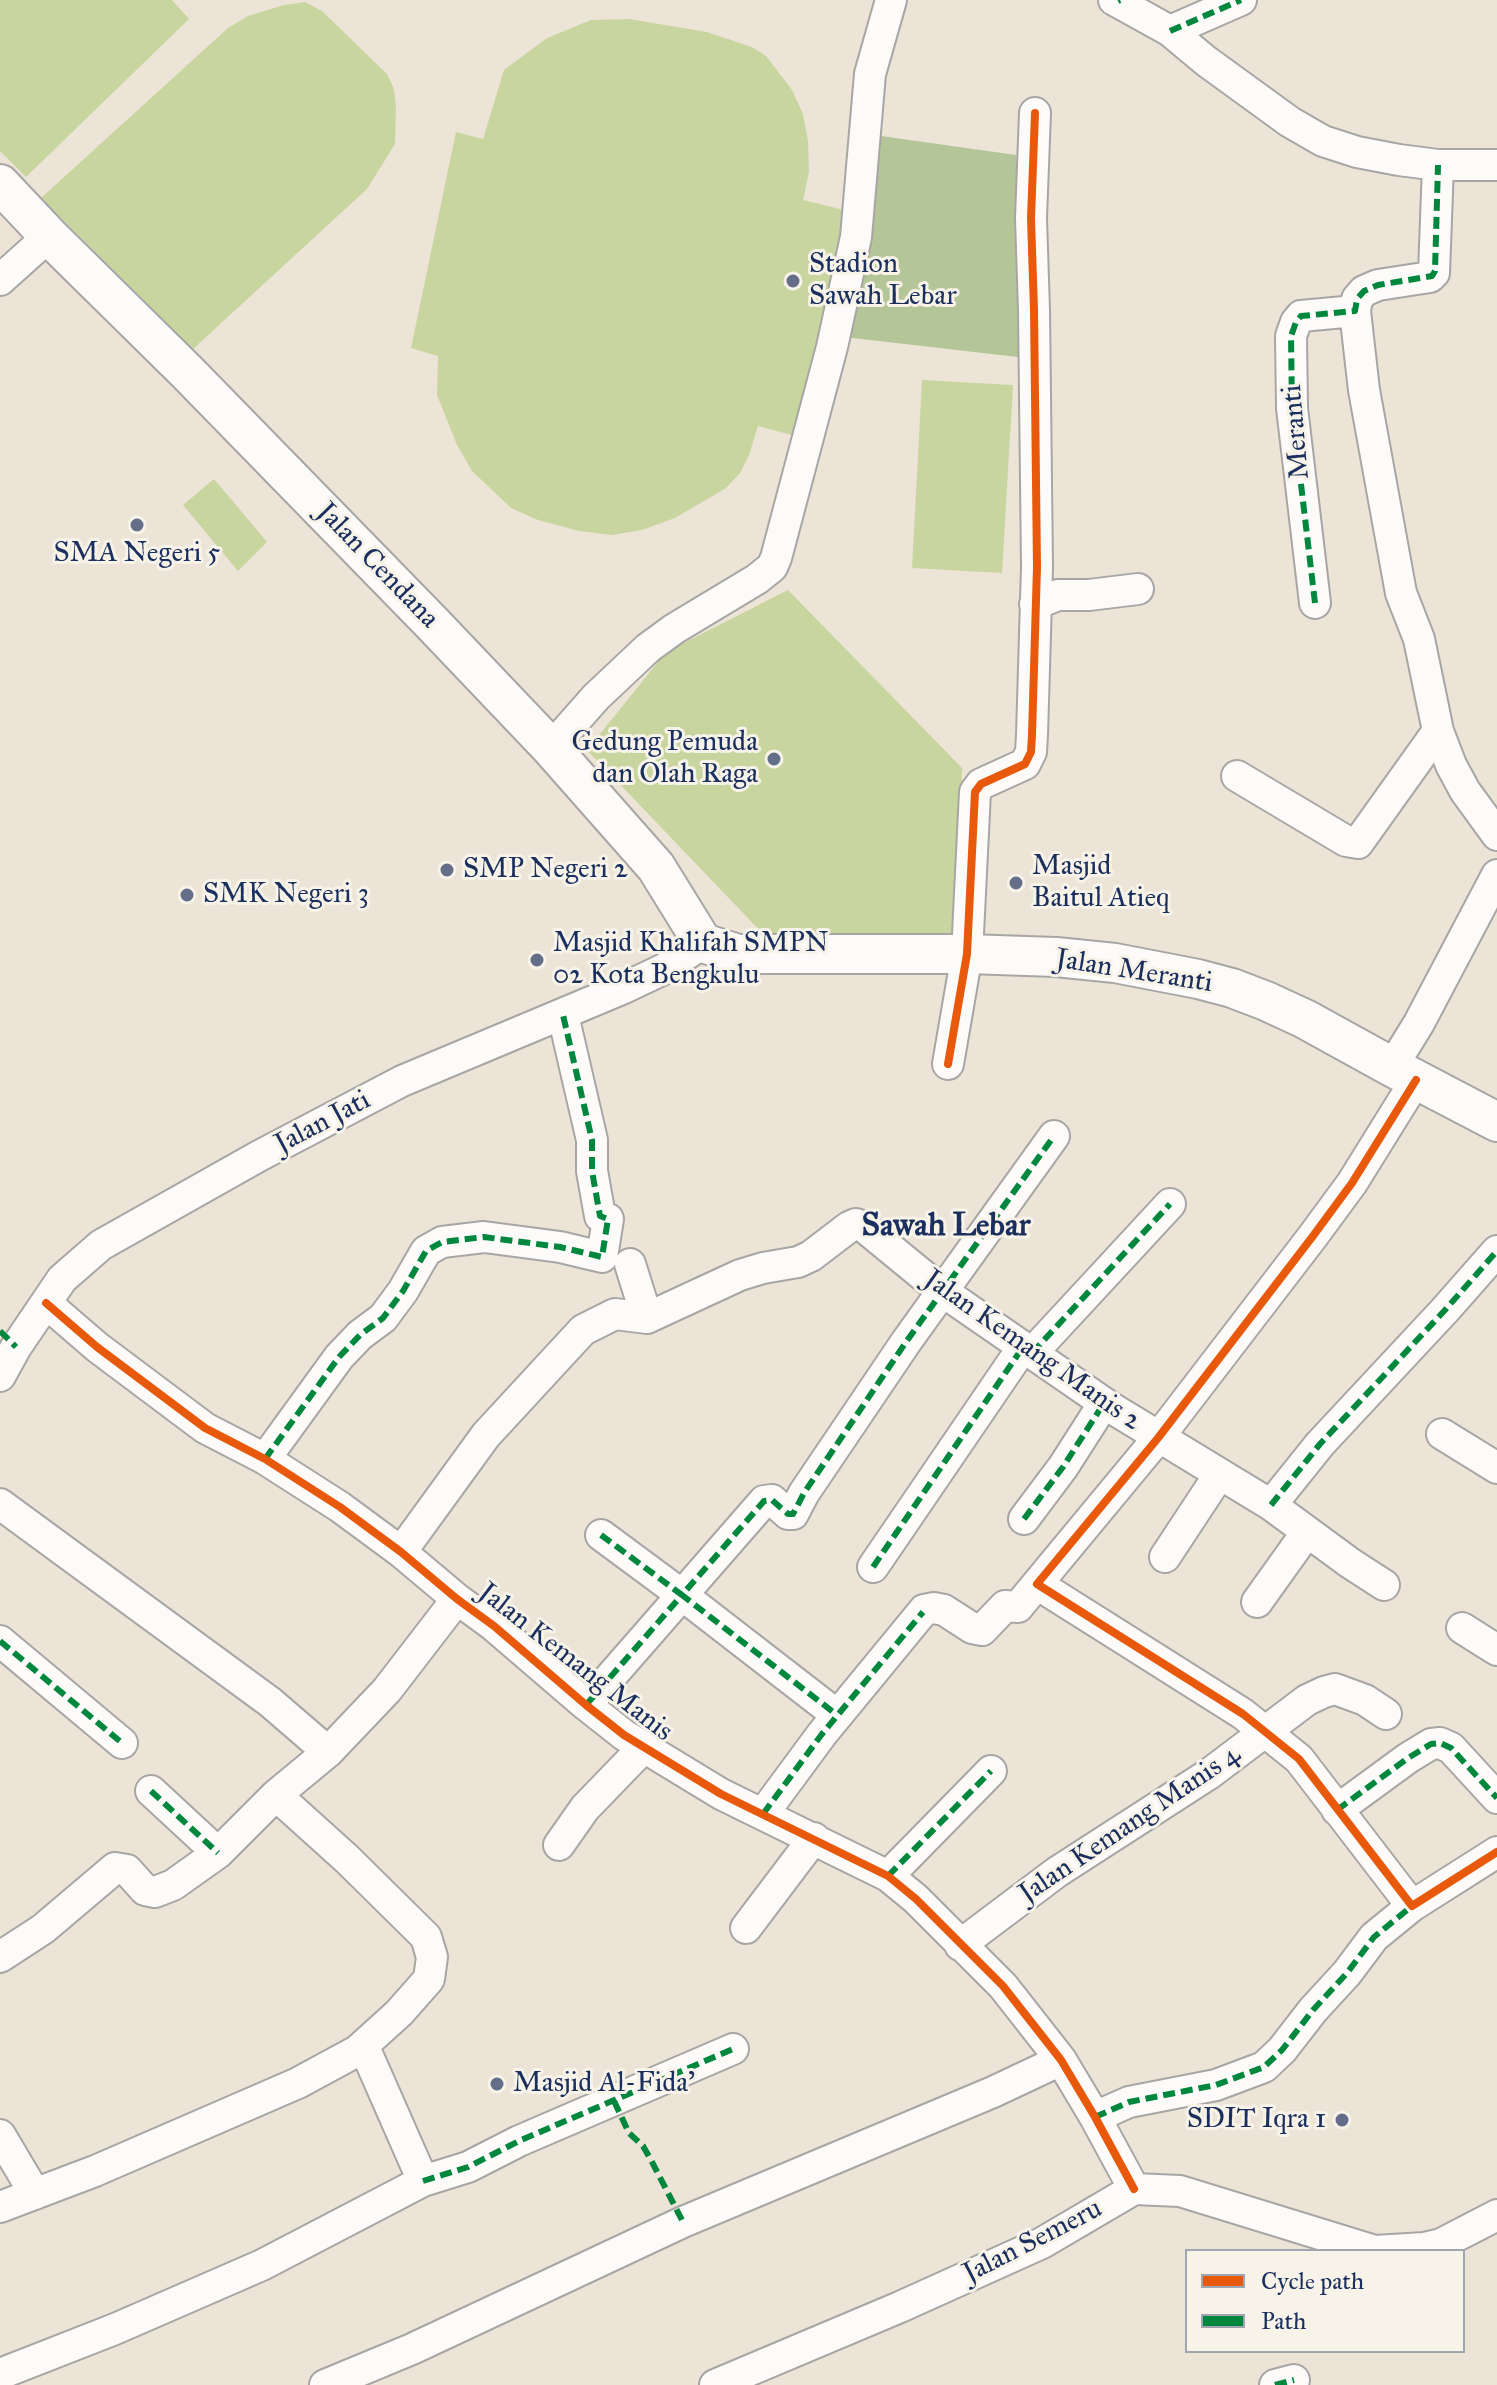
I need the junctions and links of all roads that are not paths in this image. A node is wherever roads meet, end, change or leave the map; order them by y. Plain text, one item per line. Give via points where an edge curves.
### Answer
1 (891, 0) edge
2 (1117, 0) edge
3 (1241, 0) edge
4 (1170, 31) junction
5 (1035, 113) dead end
6 (1438, 165) junction
7 (1497, 165) edge
8 (0, 184) edge
9 (49, 236) junction
10 (0, 280) edge
11 (1355, 311) junction
12 (1138, 589) dead end
13 (1315, 603) dead end
14 (1035, 604) junction
15 (1438, 731) junction
16 (551, 748) junction
17 (1237, 776) dead end
18 (1497, 835) edge
19 (1497, 875) edge
20 (721, 948) junction
21 (967, 954) junction
22 (563, 1015) junction
23 (948, 1064) dead end
24 (1404, 1074) junction
25 (1497, 1122) edge
26 (1054, 1136) dead end
27 (1170, 1204) dead end
28 (1497, 1251) edge
29 (616, 1261) junction
30 (942, 1291) junction
31 (46, 1303) junction
32 (647, 1318) junction
33 (8, 1339) edge
34 (1028, 1350) junction
35 (0, 1376) edge
36 (1104, 1403) junction
37 (1442, 1434) dead end
38 (1158, 1438) junction
39 (265, 1459) junction
40 (1497, 1468) edge
41 (1219, 1475) junction
42 (0, 1504) edge
43 (1271, 1505) junction
44 (1024, 1519) dead end
45 (1307, 1532) junction
46 (601, 1535) dead end
47 (401, 1552) junction
48 (1165, 1557) dead end
49 (873, 1567) dead end
50 (1037, 1584) junction
51 (1384, 1585) dead end
52 (682, 1595) junction
53 (457, 1599) junction
54 (1257, 1602) dead end
55 (1462, 1628) dead end
56 (0, 1641) edge
57 (1497, 1650) edge
58 (586, 1705) junction
59 (1386, 1714) dead end
60 (837, 1715) junction
61 (1265, 1732) junction
62 (122, 1743) dead end
63 (643, 1748) junction
64 (328, 1752) junction
65 (991, 1771) dead end
66 (151, 1791) dead end
67 (276, 1795) junction
68 (1497, 1798) edge
69 (1337, 1810) junction
70 (763, 1814) junction
71 (814, 1838) junction
72 (559, 1845) dead end
73 (1497, 1852) edge
74 (218, 1853) junction
75 (888, 1876) junction
76 (1412, 1906) junction
77 (746, 1928) dead end
78 (960, 1945) junction
79 (0, 1957) edge
80 (733, 2049) dead end
81 (357, 2051) junction
82 (1061, 2060) junction
83 (1095, 2117) junction
84 (0, 2135) edge
85 (423, 2181) junction
86 (1134, 2189) junction
87 (35, 2194) junction
88 (0, 2207) edge
89 (1477, 2225) edge
90 (1368, 2249) edge
91 (1408, 2249) edge
92 (0, 2374) edge
93 (325, 2385) edge
94 (715, 2385) edge

1 - 16 street via 870,74 856,237 772,567 648,648
2 - 4 street
3 - 4 street
4 - 6 street via 1323,141
5 - 14 street
6 - 7 street
6 - 11 street via 1434,273 1364,291
8 - 9 main road, Jalan Cendana
9 - 10 street
9 - 16 main road, Jalan Cendana
11 - 13 street, Meranti via 1301,316 1291,336 1292,408
11 - 15 street via 1401,593 1419,639
12 - 14 street via 1058,595
14 - 21 street via 1031,752 1025,764 976,788
15 - 17 street via 1358,843 1346,841
15 - 18 street via 1465,791
16 - 20 main road, Jalan Cendana
19 - 24 street via 1419,1023
20 - 21 main road, Jalan Meranti
20 - 22 street, Jalan Jati
21 - 23 street
21 - 24 main road, Jalan Meranti via 1115,963 1232,988 1305,1019
22 - 29 street via 592,1140 600,1216 608,1219
22 - 31 street, Jalan Jati via 402,1081 153,1215 101,1245 62,1279
24 - 25 main road, Jalan Meranti
24 - 38 street via 1352,1183
26 - 30 street
27 - 34 street
28 - 43 street
29 - 32 street
29 - 39 street via 484,1237 442,1242 426,1251 383,1318 339,1357
30 - 32 street, Jalan Kemang Manis 2 via 856,1224 798,1262 740,1275
30 - 34 street, Jalan Kemang Manis 2
30 - 52 street via 793,1514 772,1500 764,1501
31 - 33 street, Jalan Jati
31 - 39 street, Jalan Kemang Manis via 205,1428
32 - 47 street, Jalan Kemang Manis 2 via 615,1314 583,1330 486,1435
33 - 35 street, Jalan Jati
34 - 36 street, Jalan Kemang Manis 2
34 - 49 street
36 - 38 street, Jalan Kemang Manis 2
36 - 44 street
37 - 40 street
38 - 41 street, Jalan Kemang Manis 2
38 - 50 street
39 - 47 street, Jalan Kemang Manis
41 - 43 street, Jalan Kemang Manis 2
41 - 48 street
42 - 64 street via 270,1702
43 - 45 street, Jalan Kemang Manis 2
45 - 51 street, Jalan Kemang Manis 2
45 - 54 street
46 - 52 street
47 - 53 street, Jalan Kemang Manis
50 - 60 street via 1018,1607 1005,1606 982,1630 939,1609 923,1612
50 - 61 street
52 - 58 street
52 - 60 street
53 - 58 street, Jalan Kemang Manis
53 - 64 street via 387,1690
55 - 57 street
56 - 62 street
58 - 63 street, Jalan Kemang Manis
59 - 61 street, Jalan Kemang Manis 4 via 1335,1689 1298,1705
60 - 70 street
61 - 69 street via 1299,1759
61 - 78 street, Jalan Kemang Manis 4 via 1057,1872
63 - 70 street, Jalan Kemang Manis
63 - 72 street via 585,1808
64 - 67 street
65 - 75 street
66 - 74 street
67 - 74 street
67 - 81 street via 426,1937 432,1957 429,1979
68 - 69 street via 1451,1748 1440,1743 1408,1758
69 - 76 street
70 - 71 street, Jalan Kemang Manis
71 - 75 street, Jalan Kemang Manis
71 - 77 street
73 - 76 street
74 - 79 street via 155,1892 145,1890 127,1870 115,1868 43,1929
75 - 78 street, Jalan Kemang Manis
76 - 83 street via 1374,1937 1264,2067 1216,2085 1129,2102
78 - 82 street, Jalan Kemang Manis via 1003,1986
80 - 85 street via 468,2167
81 - 85 street via 368,2056
81 - 87 street via 298,2083
82 - 83 street, Jalan Kemang Manis
82 - 93 street via 683,2222
83 - 86 street, Jalan Kemang Manis
84 - 87 street
85 - 92 street via 262,2265
86 - 90 street, Jalan Semeru via 1180,2191
86 - 94 street, Jalan Semeru via 1042,2243
87 - 88 street
89 - 91 street, Jalan Semeru via 1441,2244

